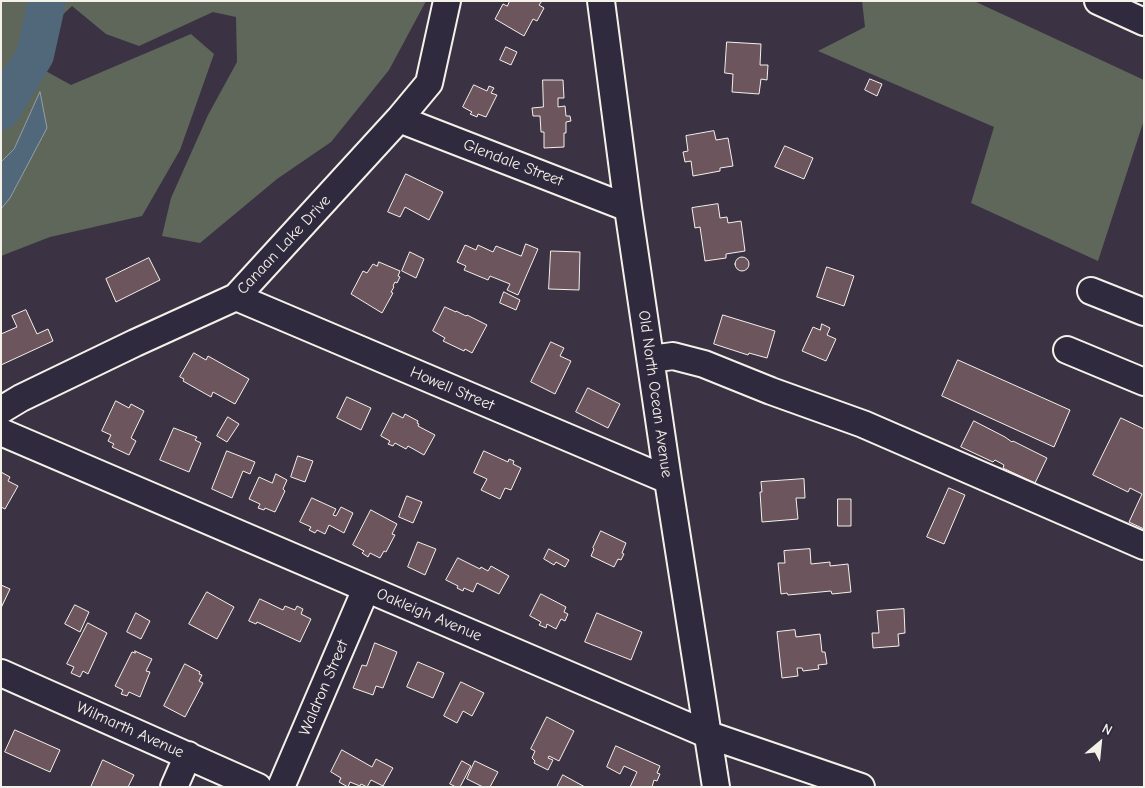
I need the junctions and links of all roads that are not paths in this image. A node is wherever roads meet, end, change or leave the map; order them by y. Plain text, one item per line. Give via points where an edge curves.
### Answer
1 (447, 1) edge
2 (601, 1) edge
3 (1098, 1) edge
4 (1144, 22) edge
5 (398, 119) junction
6 (628, 208) junction
7 (1090, 292) dead end
8 (236, 297) junction
9 (1144, 312) edge
10 (1067, 350) dead end
11 (651, 359) junction
12 (1144, 382) edge
13 (1, 410) edge
14 (1, 432) edge
15 (668, 480) junction
16 (1144, 546) edge
17 (366, 589) junction
18 (1, 673) edge
19 (709, 735) junction
20 (188, 756) junction
21 (174, 787) edge
22 (258, 787) edge
23 (281, 787) edge
24 (716, 787) edge
25 (861, 787) edge

1 - 5 street, Canaan Lake Drive via 429,83
2 - 6 street, Old North Ocean Avenue
3 - 4 street
5 - 6 street, Glendale Street
5 - 8 street, Canaan Lake Drive
6 - 11 street, Old North Ocean Avenue
7 - 9 street
8 - 13 street, Canaan Lake Drive via 126,347
8 - 15 street, Howell Street
10 - 12 street
11 - 15 street, Old North Ocean Avenue
11 - 16 street via 672,356 704,364 863,424
14 - 17 street, Oakleigh Avenue
15 - 19 street, Old North Ocean Avenue
17 - 19 street, Oakleigh Avenue
17 - 23 street, Waldron Street
18 - 20 street, Wilmarth Avenue
19 - 24 street, Old North Ocean Avenue
19 - 25 street, Oakleigh Avenue
20 - 21 street
20 - 22 street, Wilmarth Avenue

